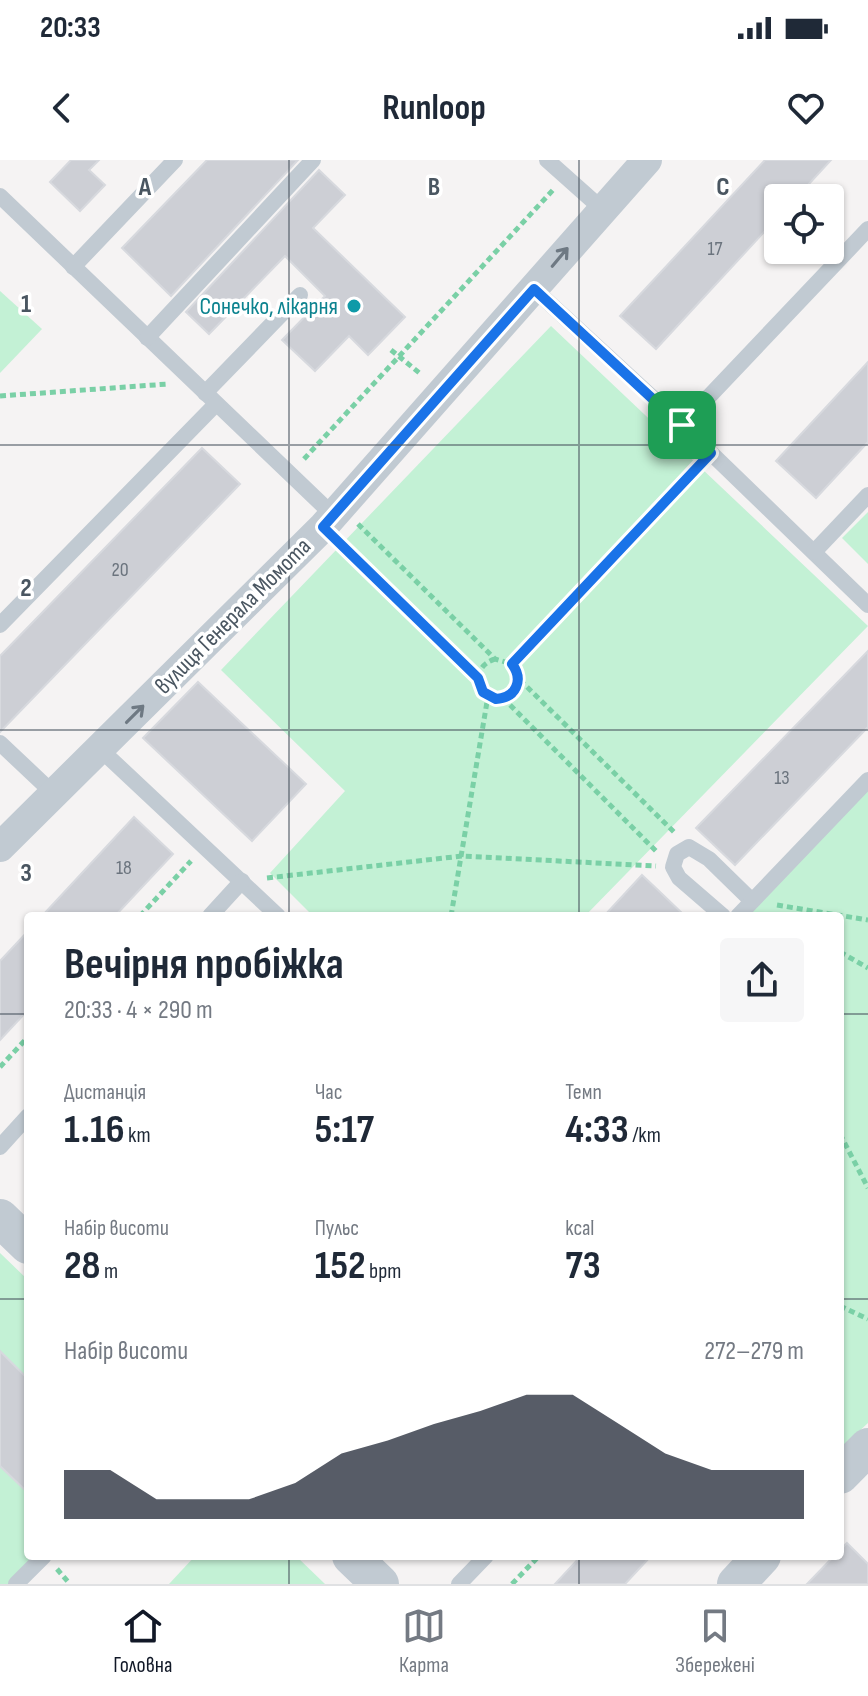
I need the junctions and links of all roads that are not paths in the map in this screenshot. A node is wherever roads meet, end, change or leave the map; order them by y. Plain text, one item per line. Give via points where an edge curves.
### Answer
1 (175, 160) edge
2 (313, 160) edge
3 (547, 160) edge
4 (647, 160) edge
5 (0, 196) edge
6 (602, 209) junction
7 (868, 229) edge
8 (73, 267) junction
9 (534, 289) junction
10 (300, 295) dead end
11 (147, 338) junction
12 (205, 393) junction
13 (682, 425) junction
14 (868, 495) edge
15 (332, 516) junction
16 (814, 552) junction
17 (868, 605) edge
18 (0, 625) edge
19 (0, 743) edge
20 (100, 749) junction
21 (868, 780) edge
22 (54, 794) junction
23 (0, 847) edge
24 (242, 881) junction
25 (752, 901) junction
26 (214, 912) edge
27 (274, 912) edge
28 (718, 912) edge
29 (742, 912) edge
30 (24, 1120) edge
31 (0, 1147) edge
32 (0, 1218) edge
33 (24, 1241) edge
34 (40, 1560) edge
35 (355, 1560) edge
36 (482, 1560) edge
37 (758, 1560) edge
38 (16, 1584) edge
39 (380, 1584) edge
40 (459, 1584) edge
41 (736, 1584) edge

1 - 8 lane
2 - 11 lane
3 - 6 lane
4 - 6 street, вулиця Генерала Момота
5 - 8 lane
9 -> 6 street, вулиця Генерала Момота
7 - 13 lane
8 - 11 lane
9 - 13 lane
9 - 15 street, вулиця Генерала Момота
10 - 12 lane
11 - 12 lane
12 - 15 lane
12 - 18 lane
13 - 16 lane
14 - 16 lane
20 -> 15 street, вулиця Генерала Момота
16 - 17 lane
19 - 22 lane
20 - 22 street, вулиця Генерала Момота
20 - 24 lane
21 - 25 lane
22 - 23 street, вулиця Генерала Момота
24 - 26 lane
24 - 27 lane
25 - 28 lane via 689,847 677,854 673,867
25 - 29 lane
30 - 31 lane
32 - 33 street
34 - 38 lane
35 - 39 street
36 - 40 lane
37 - 41 street

